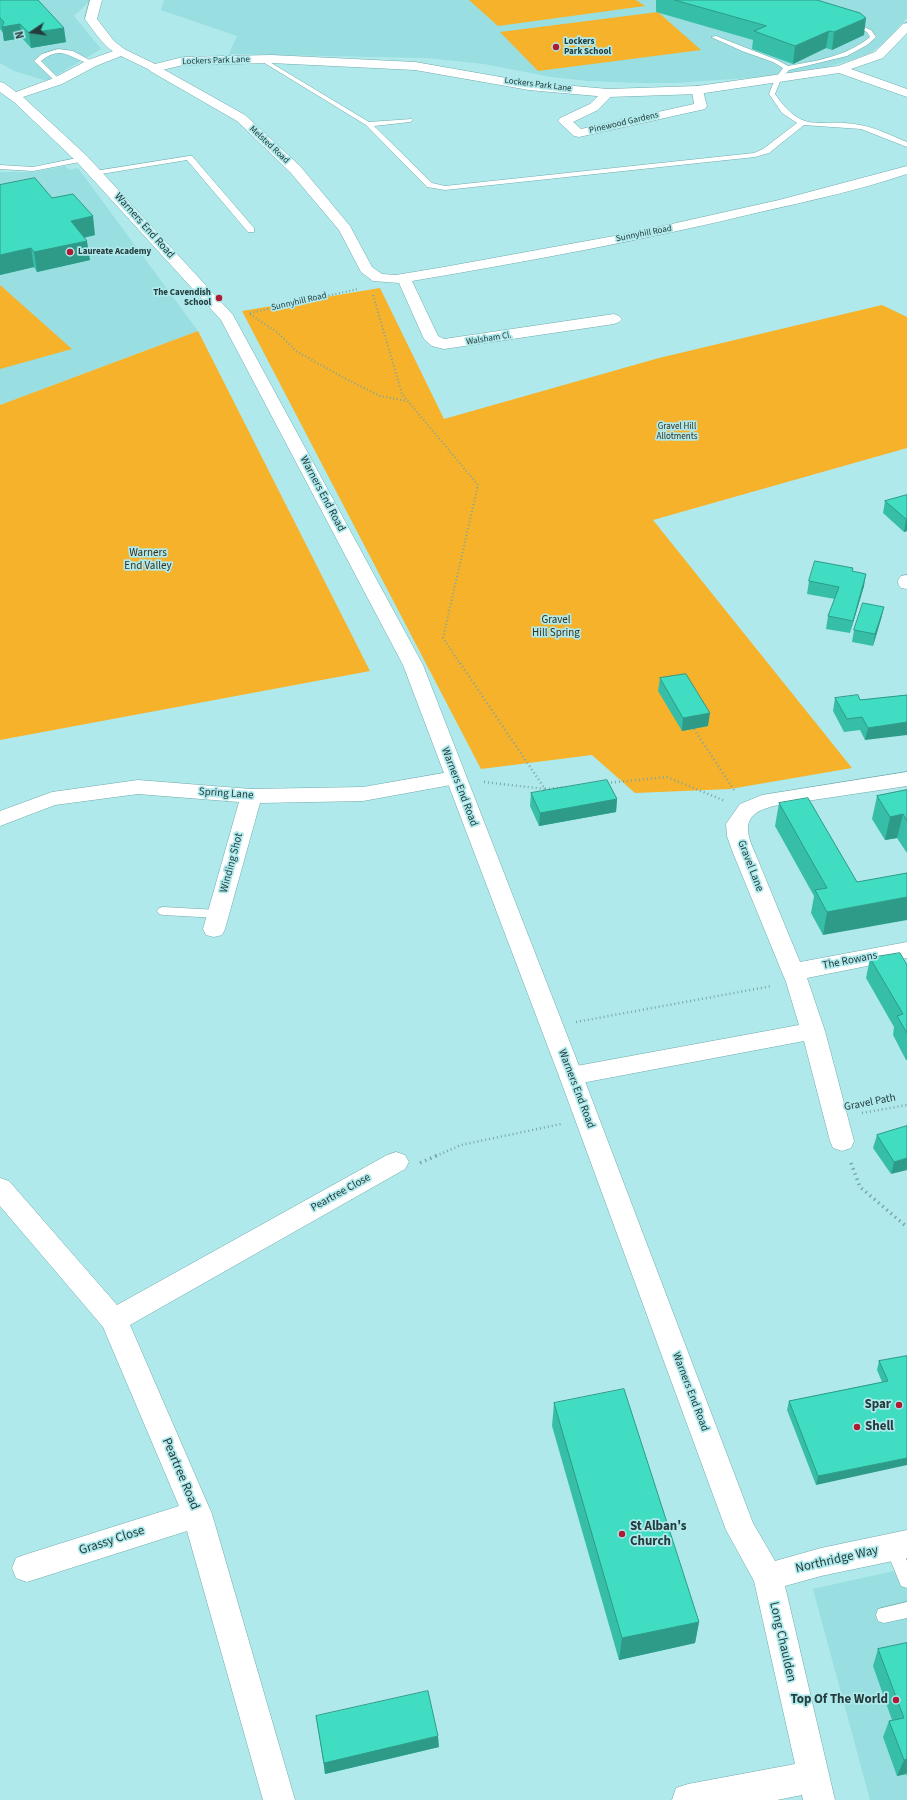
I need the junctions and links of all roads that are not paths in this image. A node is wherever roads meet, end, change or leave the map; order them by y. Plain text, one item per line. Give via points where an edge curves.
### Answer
1 (96, 0) edge
2 (844, 21) edge
3 (907, 26) edge
4 (714, 36) dead end
5 (122, 52) junction
6 (261, 59) junction
7 (92, 63) junction
8 (154, 68) junction
9 (787, 68) junction
10 (840, 69) junction
11 (778, 79) junction
12 (58, 80) junction
13 (0, 86) edge
14 (698, 90) junction
15 (608, 93) junction
16 (907, 93) edge
17 (14, 96) junction
18 (410, 120) dead end
19 (802, 123) junction
20 (368, 124) junction
21 (907, 144) edge
22 (82, 159) junction
23 (0, 167) edge
24 (907, 170) edge
25 (95, 173) junction
26 (251, 230) dead end
27 (404, 278) junction
28 (374, 282) joint
29 (614, 319) dead end
30 (907, 580) edge
31 (907, 584) edge
32 (456, 778) junction
33 (907, 779) edge
34 (251, 796) junction
35 (0, 818) edge
36 (163, 911) dead end
37 (216, 922) joint
38 (907, 950) edge
39 (795, 977) junction
40 (813, 1032) junction
41 (571, 1076) junction
42 (842, 1141) road end
43 (396, 1162) road end
44 (1, 1190) edge
45 (114, 1320) junction
46 (197, 1514) junction
47 (900, 1546) edge
48 (27, 1568) dead end
49 (768, 1578) junction
50 (907, 1580) edge
51 (907, 1610) edge
52 (884, 1615) dead end
53 (816, 1789) edge
54 (279, 1800) edge
55 (688, 1800) edge

1 - 5 street, Melsted Road via 91,19 110,43
2 - 9 lane via 869,31 873,37 860,48 838,56
3 - 10 street, Lockers Park Lane via 879,55
4 - 9 lane
5 - 7 street
5 - 8 street, Melsted Road
6 - 8 street, Lockers Park Lane via 183,61
6 - 15 street, Lockers Park Lane via 415,66 529,86
6 - 20 lane
7 - 12 street
7 - 12 lane via 66,50 48,52 36,62
8 - 28 street, Melsted Road via 241,118 295,169 345,230
9 - 11 lane
10 - 11 street, Lockers Park Lane
10 - 16 street
11 - 14 street, Lockers Park Lane
11 - 19 lane via 772,94 793,119
12 - 17 street
13 - 17 street, Warners End Road
14 - 15 street, Lockers Park Lane
14 - 15 street, Pinewood Gardens via 701,106 579,133 564,121 594,107
17 - 22 street, Warners End Road
18 - 20 lane
19 - 20 lane via 766,151 755,154 445,188 430,185
19 - 21 lane via 864,127
22 - 23 lane via 33,169
22 - 25 street, Warners End Road
24 - 27 street, Sunnyhill Road via 715,219 529,257
25 - 26 lane via 189,158
25 - 32 street, Warners End Road via 228,318 412,665
27 - 28 street, Sunnyhill Road
27 - 29 street, Walsham Cl. via 432,338 447,345
30 - 31 street
32 - 34 street, Spring Lane via 363,794
32 - 41 street, Warners End Road
33 - 39 street, Gravel Lane via 769,800 747,809 737,824 738,836
34 - 35 street, Spring Lane via 138,787 52,799
34 - 37 street, Winding Shot
36 - 37 lane
38 - 39 street, The Rowans
39 - 40 street, Gravel Lane
40 - 41 street
40 - 42 street, Gravel Lane
41 - 49 street, Warners End Road via 742,1530
43 - 45 street, Peartree Close
44 - 45 street, Peartree Road
45 - 46 street, Peartree Road
46 - 48 street, Grassy Close
46 - 54 street, Peartree Road
47 - 49 street, Northridge Way via 821,1562
47 - 50 lane
49 - 53 street, Long Chaulden
51 - 52 lane
53 - 55 street

